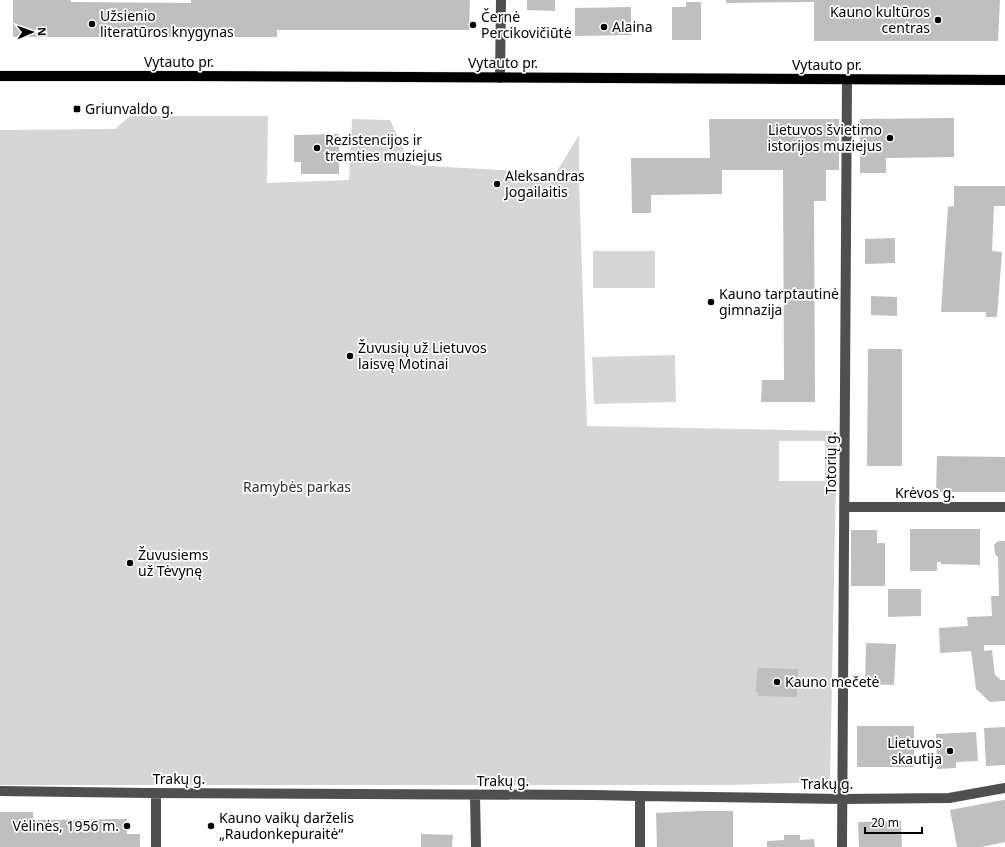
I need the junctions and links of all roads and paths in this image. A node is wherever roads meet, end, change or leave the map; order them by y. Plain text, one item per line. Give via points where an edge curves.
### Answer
1 (501, 0) edge
2 (0, 76) edge
3 (500, 78) junction
4 (847, 80) junction
5 (1005, 80) edge
6 (1005, 507) edge
7 (844, 508) junction
8 (1005, 788) edge
9 (0, 791) edge
10 (156, 794) junction
11 (475, 795) junction
12 (640, 796) junction
13 (842, 799) junction
14 (156, 847) edge
15 (476, 847) edge
16 (640, 847) edge
17 (842, 847) edge

1 - 3 street
2 - 3 main road, Vytauto pr.
3 - 4 main road, Vytauto pr.
4 - 5 main road, Vytauto pr.
4 - 7 street, Totorių g.
6 - 7 street, Krėvos g.
7 - 13 street, Totorių g.
8 - 13 street, Trakų g. via 949,798
9 - 10 street, Trakų g.
10 - 11 street, Trakų g.
10 - 14 street
11 - 12 street, Trakų g.
11 - 15 street
12 - 13 street, Trakų g.
12 - 16 street
13 - 17 street, Totorių g.

